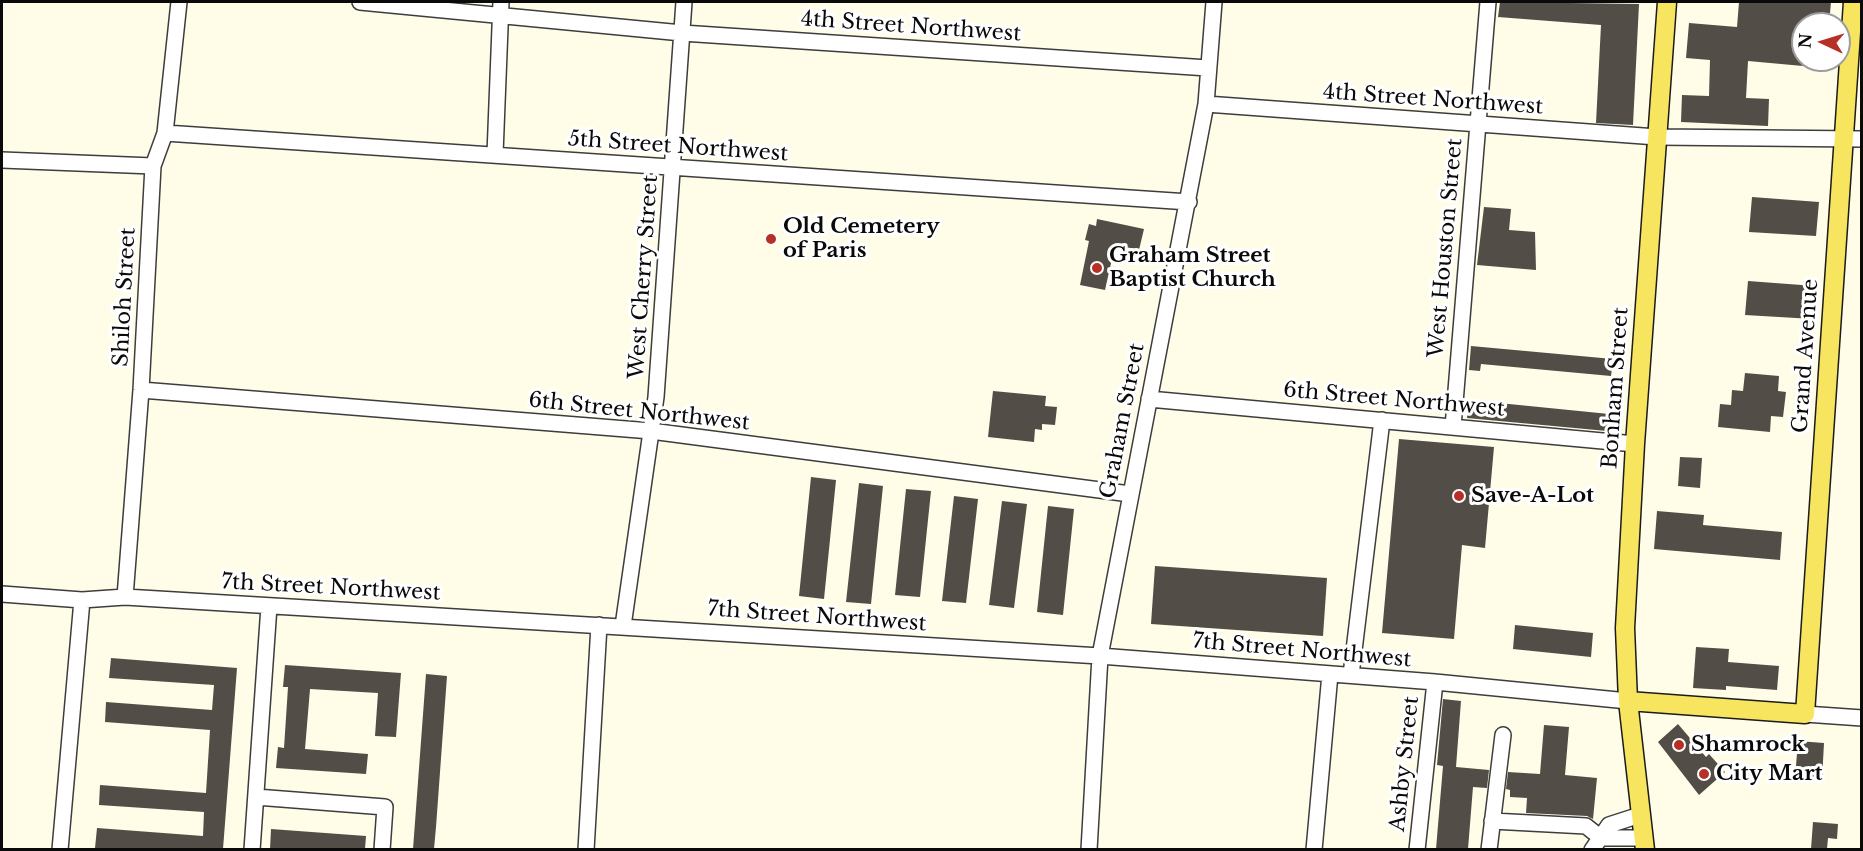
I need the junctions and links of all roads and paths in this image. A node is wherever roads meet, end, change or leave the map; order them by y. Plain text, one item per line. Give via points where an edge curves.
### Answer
1 (179, 2) edge
2 (360, 2) edge
3 (684, 2) edge
4 (1214, 2) edge
5 (1488, 2) edge
6 (1668, 2) edge
7 (1853, 2) edge
8 (500, 9) edge
9 (682, 33) junction
10 (1208, 68) junction
11 (1206, 104) junction
12 (1478, 124) junction
13 (165, 133) junction
14 (1657, 137) junction
15 (1852, 139) edge
16 (495, 154) junction
17 (2, 160) edge
18 (153, 166) junction
19 (673, 169) junction
20 (1189, 202) junction
21 (141, 390) junction
22 (1149, 399) junction
23 (1382, 420) junction
24 (1453, 427) junction
25 (651, 431) junction
26 (1635, 444) junction
27 (1130, 494) junction
28 (2, 594) edge
29 (125, 597) junction
30 (82, 600) junction
31 (269, 606) junction
32 (599, 625) junction
33 (623, 626) junction
34 (1100, 656) junction
35 (1330, 674) junction
36 (1351, 675) junction
37 (1435, 682) junction
38 (1628, 701) junction
39 (1805, 714) junction
40 (1862, 718) edge
41 (1503, 735) dead end
42 (256, 797) junction
43 (1640, 815) junction
44 (1492, 821) junction
45 (1597, 844) edge
46 (1644, 844) edge
47 (60, 849) edge
48 (252, 849) edge
49 (382, 849) edge
50 (586, 849) edge
51 (1089, 849) edge
52 (1314, 849) edge
53 (1417, 849) edge
54 (1489, 849) edge

1 - 13 street, Shiloh Street
2 - 8 street, 4th Street Northwest
3 - 9 street, West Cherry Street
4 - 10 street, Graham Street
5 - 12 street, West Houston Street
6 - 14 main road, Bonham Street
7 - 15 main road, Grand Avenue
8 - 9 street, 4th Street Northwest
8 - 16 street
9 - 10 street, 4th Street Northwest
9 - 19 street, West Cherry Street
10 - 11 street, Graham Street
11 - 12 street, 4th Street Northwest
11 - 20 street, Graham Street
12 - 14 street, 4th Street Northwest
12 - 24 street, West Houston Street
13 - 16 street, 5th Street Northwest
13 - 18 street, Shiloh Street
14 - 15 street, 4th Street Northwest
14 - 26 main road, Bonham Street
15 - 39 main road, Grand Avenue
16 - 19 street, 5th Street Northwest
17 - 18 street
18 - 21 street, Shiloh Street
19 - 20 street, 5th Street Northwest
19 - 25 street, West Cherry Street
20 - 22 street, Graham Street
21 - 25 street, 6th Street Northwest
21 - 29 street, Shiloh Street
22 - 23 street, 6th Street Northwest
22 - 27 street, Graham Street
23 - 24 street, 6th Street Northwest
23 - 36 street
24 - 26 street, 6th Street Northwest
25 - 27 street, 6th Street Northwest
25 - 33 street, West Cherry Street
26 - 38 main road, Bonham Street via 1625,628
27 - 34 street, Graham Street
28 - 30 street, 7th Street Northwest
29 - 30 street, 7th Street Northwest
29 - 31 street, 7th Street Northwest
30 - 47 street
31 - 32 street, 7th Street Northwest
31 - 42 street
32 - 33 street, 7th Street Northwest
32 - 50 street
33 - 34 street, 7th Street Northwest
34 - 35 street, 7th Street Northwest
34 - 51 street, Graham Street
35 - 36 street, 7th Street Northwest
35 - 52 street
36 - 37 street, 7th Street Northwest
37 - 38 street, 7th Street Northwest
37 - 53 street, Ashby Street
38 - 39 main road
38 - 43 main road, Bonham Street
39 - 40 street
41 - 44 street
42 - 48 street
42 - 49 street via 385,807
43 - 45 street via 1609,825
43 - 46 main road, Bonham Street
44 - 45 street via 1586,826
44 - 54 street
45 - 46 street

